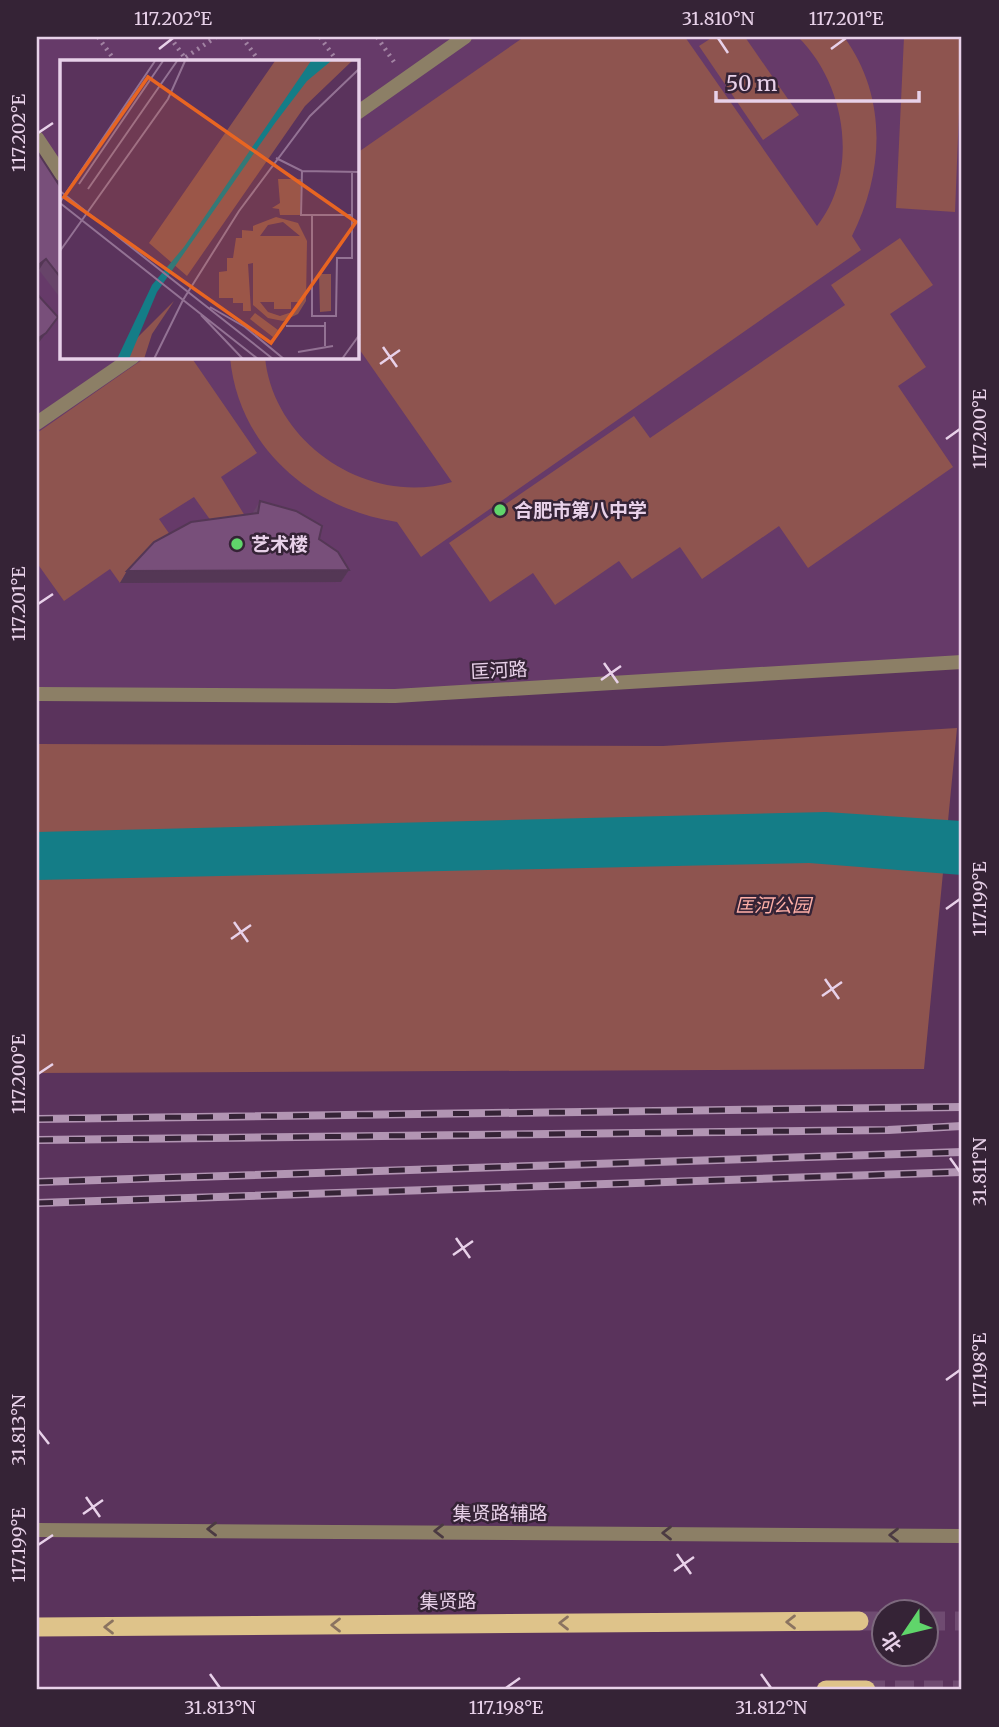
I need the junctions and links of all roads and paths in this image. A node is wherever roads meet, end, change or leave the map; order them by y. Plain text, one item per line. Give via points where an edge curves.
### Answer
1 (97, 37) edge
2 (170, 37) edge
3 (216, 37) edge
4 (242, 37) edge
5 (320, 37) edge
6 (377, 37) edge
7 (465, 37) edge
8 (114, 60) edge
9 (184, 60) edge
10 (258, 60) edge
11 (336, 60) edge
12 (406, 79) junction
13 (359, 112) edge
14 (37, 138) edge
15 (60, 172) edge
16 (130, 359) edge
17 (37, 423) edge
18 (962, 662) edge
19 (37, 694) edge
20 (37, 1530) edge
21 (962, 1535) edge
22 (859, 1621) tunnel mouth
23 (37, 1627) edge
24 (826, 1690) edge
25 (866, 1690) edge

1 - 8 path
2 - 9 path
3 - 9 path
4 - 10 path
5 - 11 path
6 - 12 path
7 - 12 street
12 - 13 street
14 - 15 street
16 - 17 street
18 - 19 street, 匡河路 via 395,696
21 -> 20 street, 集贤路辅路
22 -> 23 highway, 集贤路
24 - 25 highway

